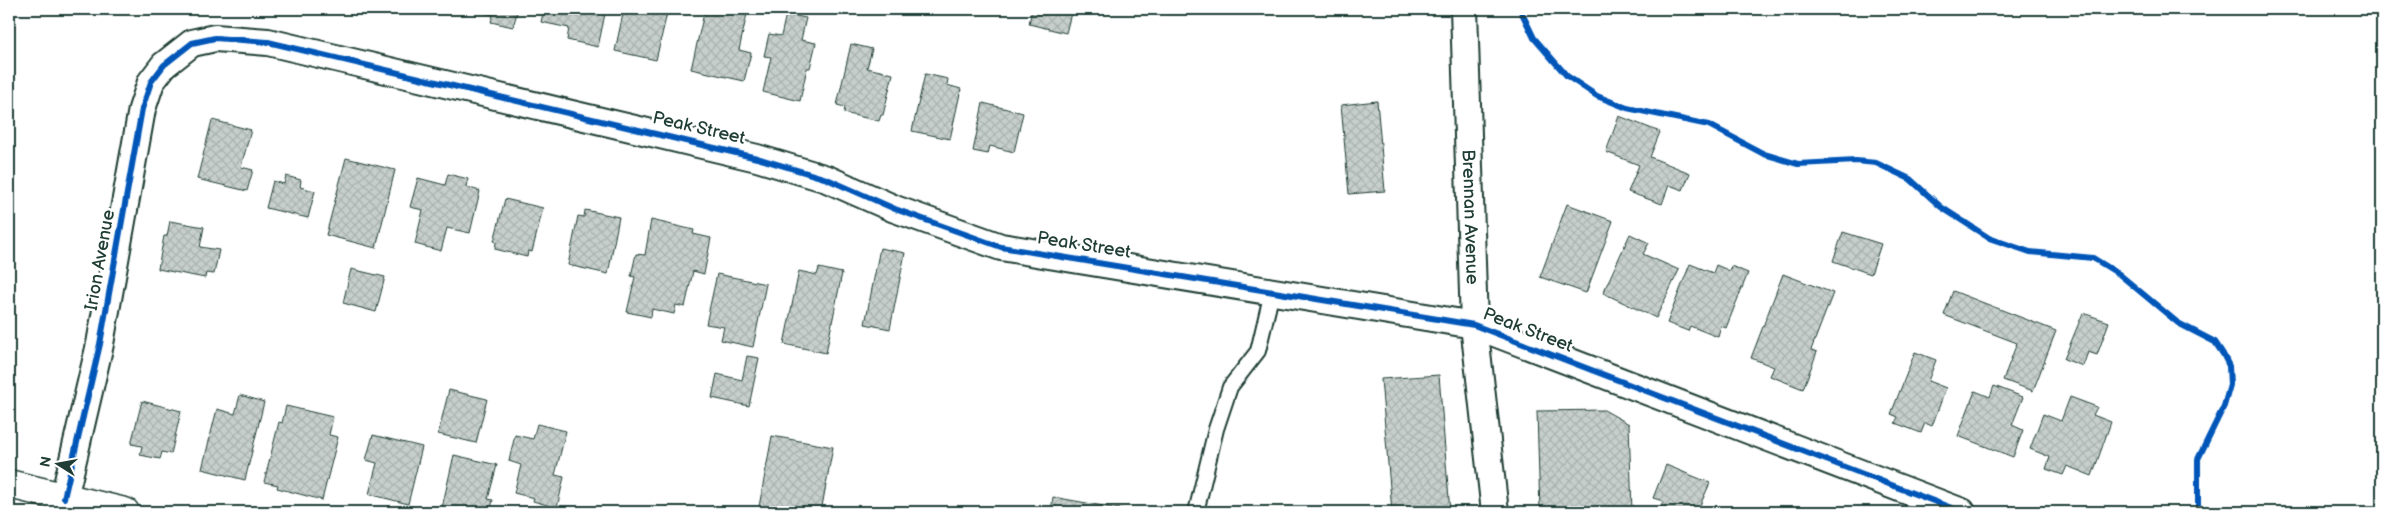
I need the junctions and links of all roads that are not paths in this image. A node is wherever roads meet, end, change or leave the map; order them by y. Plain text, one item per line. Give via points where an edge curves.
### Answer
1 (1464, 9) edge
2 (192, 44) joint
3 (1272, 292) junction
4 (1474, 325) junction
5 (9, 484) edge
6 (64, 498) junction
7 (125, 512) edge
8 (1196, 512) edge
9 (1496, 512) edge
10 (1962, 512) edge

1 - 4 street, Brennan Avenue
2 - 3 street, Peak Street via 214,38 268,42 757,158 827,179 895,209 1001,246
2 - 6 street, Irion Avenue via 164,65 151,82 142,108 100,344
3 - 4 street, Peak Street
3 - 8 lane via 1258,351 1230,387
4 - 9 street, Brennan Avenue
4 - 10 street, Peak Street
5 - 6 main road
6 - 7 main road

